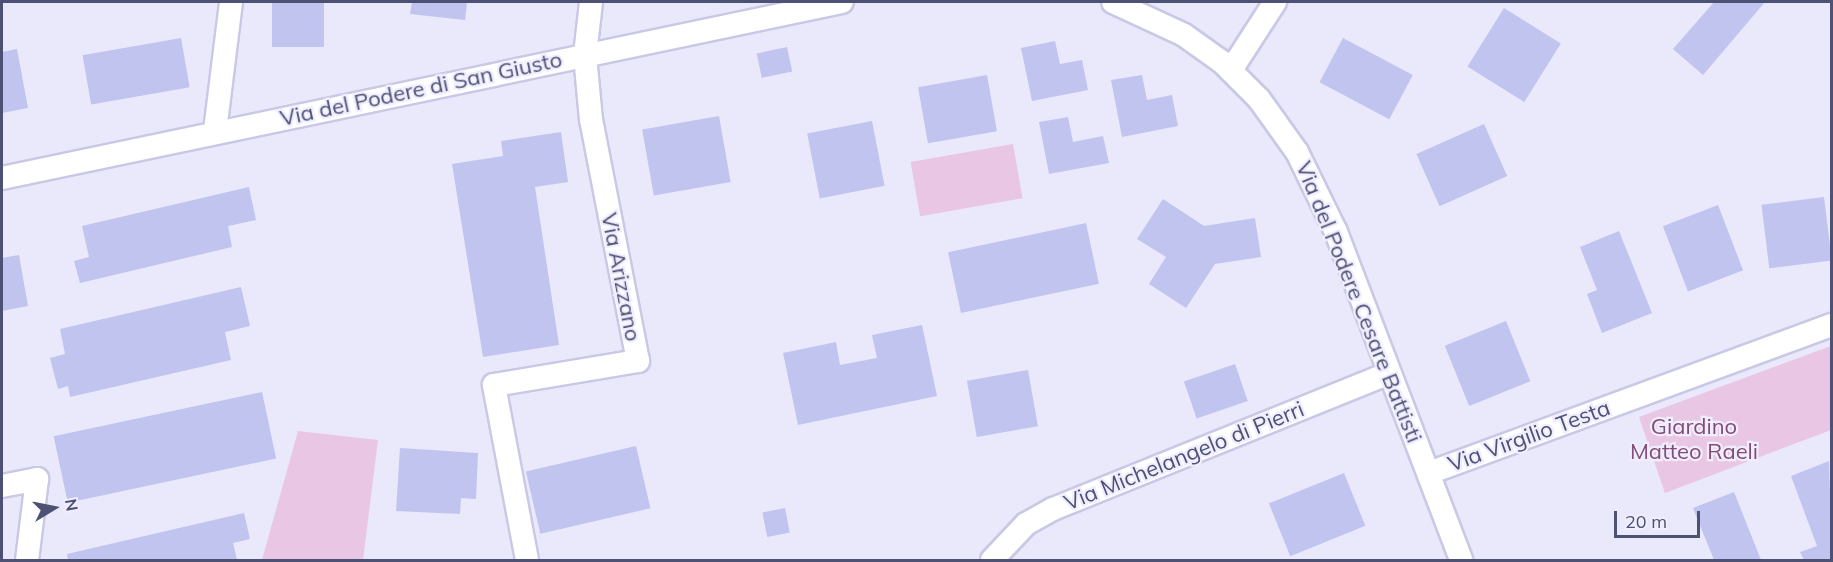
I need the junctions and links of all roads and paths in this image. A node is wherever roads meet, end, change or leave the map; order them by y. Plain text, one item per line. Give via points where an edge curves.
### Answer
1 (231, 2) edge
2 (591, 2) edge
3 (842, 2) edge
4 (1113, 2) edge
5 (1275, 2) edge
6 (585, 55) junction
7 (1230, 70) junction
8 (215, 131) junction
9 (2, 178) edge
10 (1832, 325) edge
11 (1390, 374) junction
12 (1429, 473) junction
13 (2, 486) edge
14 (27, 561) edge
15 (526, 561) edge
16 (992, 561) edge
17 (1461, 561) edge

1 - 8 street
2 - 6 street
3 - 6 street, Via del Podere di San Giusto
4 - 7 street via 1184,36
5 - 7 street
6 - 8 street, Via del Podere di San Giusto
6 - 15 street, Via Arizzano via 596,151 638,361 500,381 493,394
7 - 11 street, Via del Podere Cesare Battisti via 1271,113 1304,165
8 - 9 street, Via del Podere di San Giusto
10 - 12 street, Via Virgilio Testa
11 - 12 street, Via del Podere Cesare Battisti
11 - 16 street, Via Michelangelo di Pierri via 1039,516
12 - 17 street, Via del Podere Cesare Battisti
13 - 14 street via 37,479

